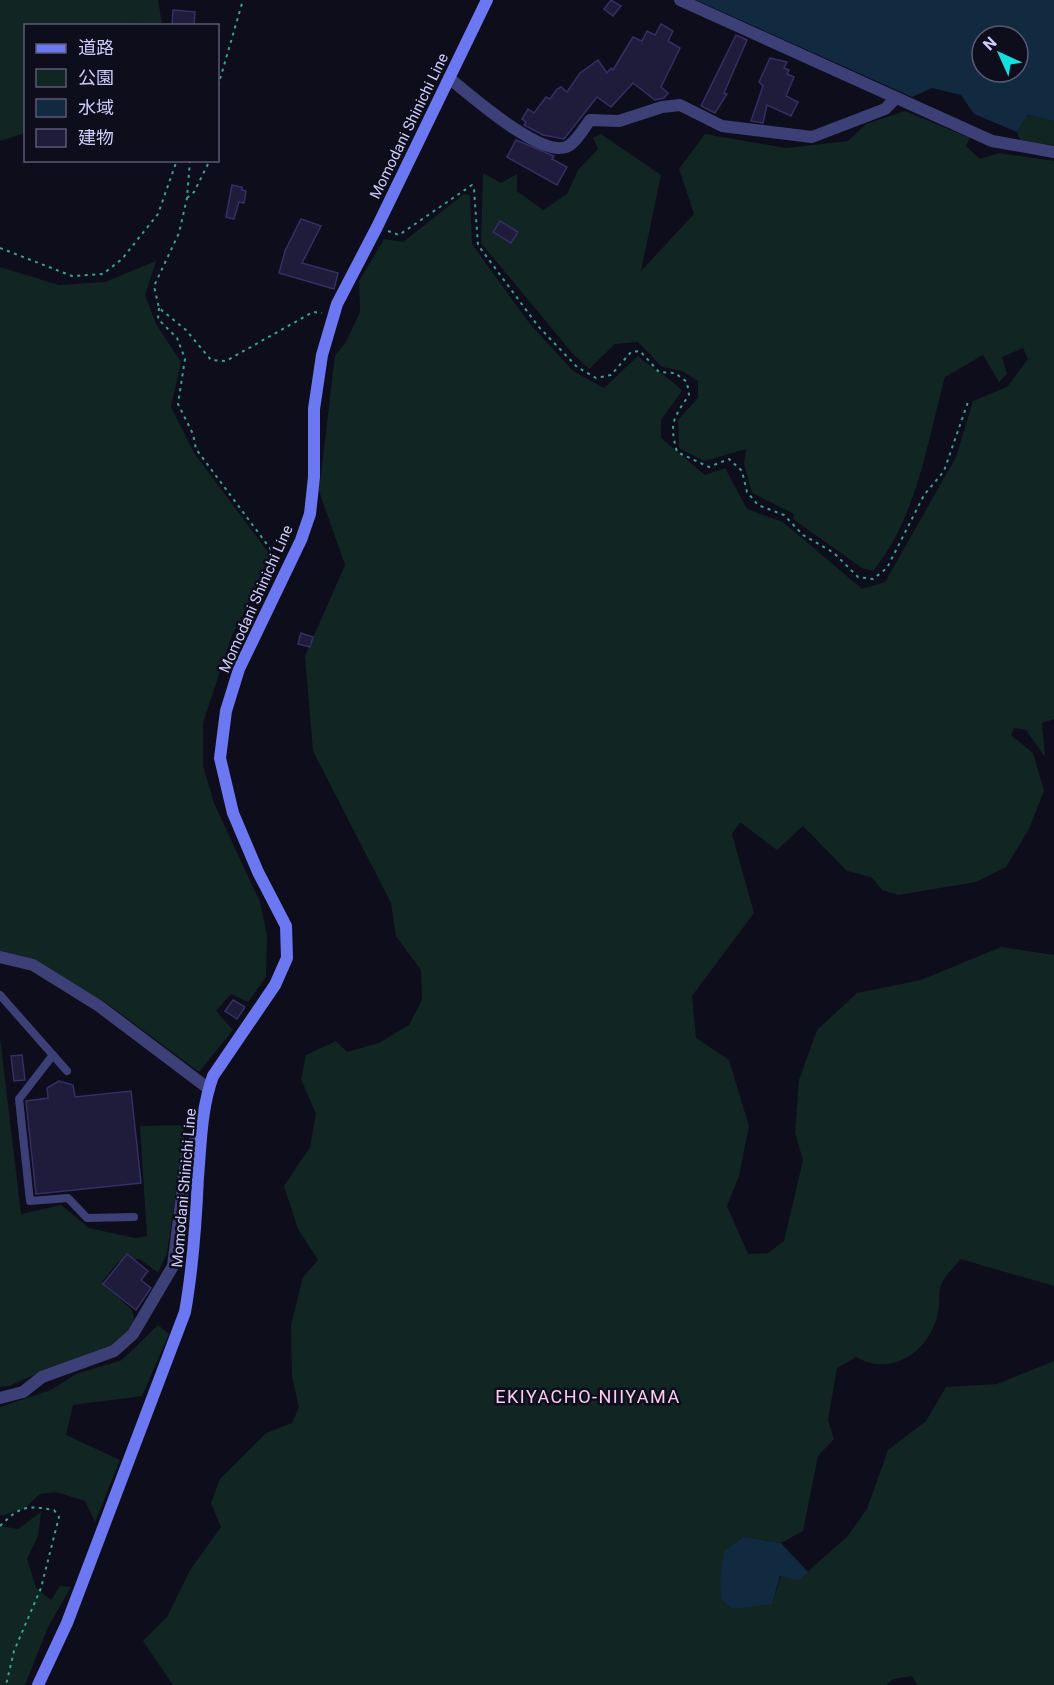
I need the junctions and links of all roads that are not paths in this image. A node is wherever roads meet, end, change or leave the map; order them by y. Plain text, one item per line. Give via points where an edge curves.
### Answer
1 (487, 0) edge
2 (680, 0) edge
3 (449, 78) junction
4 (896, 98) junction
5 (1054, 152) edge
6 (0, 957) edge
7 (0, 995) edge
8 (53, 1055) junction
9 (67, 1071) dead end
10 (208, 1089) junction
11 (201, 1136) junction
12 (134, 1217) dead end
13 (0, 1398) edge
14 (38, 1685) edge

1 - 3 main road, Momodani Shinichi Line
2 - 4 street
3 - 4 street via 506,124 555,150 569,147 590,120 620,121 662,107 680,105 722,126 812,136 885,109
3 - 10 main road, Momodani Shinichi Line via 334,313 322,355 314,409 310,514 239,669 226,711 220,758 233,813 286,926 287,958 275,985
4 - 5 street via 992,141
6 - 10 street via 33,965 99,1006
7 - 8 lane
8 - 9 lane
8 - 12 lane via 19,1099 30,1201 68,1198 87,1218
10 - 11 main road, Momodani Shinichi Line
11 - 13 street via 188,1147 173,1266 134,1334 114,1351 42,1377 23,1392
11 - 14 main road, Momodani Shinichi Line via 192,1273 185,1312 68,1623

